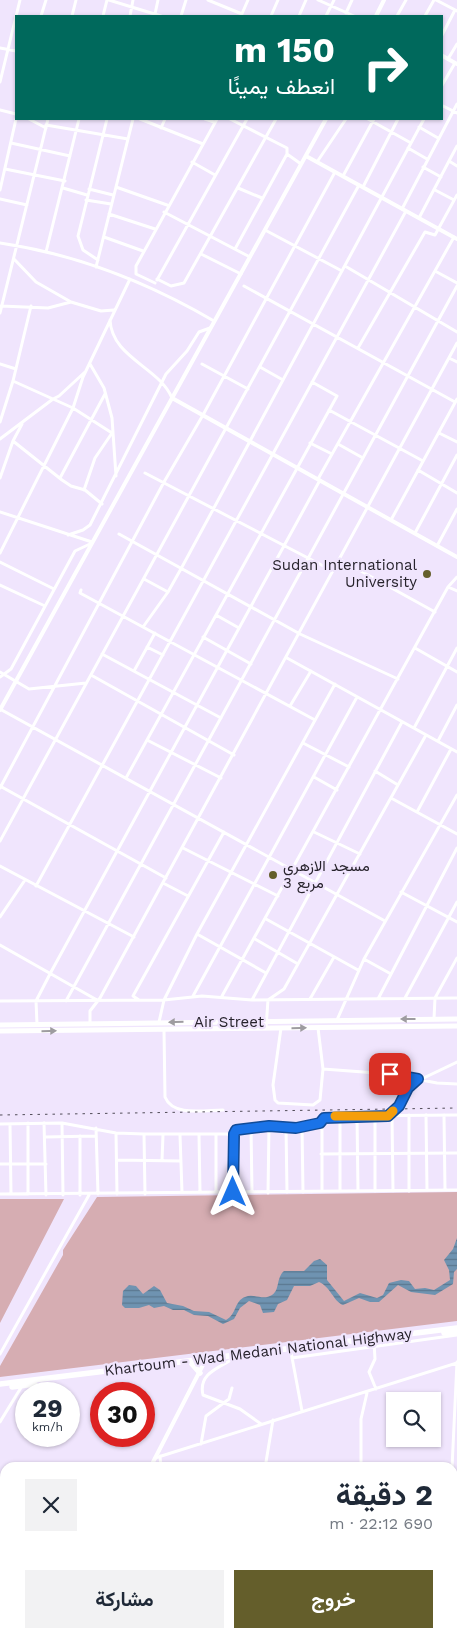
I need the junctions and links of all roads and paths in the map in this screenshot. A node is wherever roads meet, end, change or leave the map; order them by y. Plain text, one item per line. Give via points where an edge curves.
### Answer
1 (20, 0) edge
2 (46, 0) edge
3 (76, 0) edge
4 (108, 0) edge
5 (133, 0) edge
6 (158, 0) edge
7 (186, 0) edge
8 (209, 0) edge
9 (248, 0) edge
10 (278, 0) edge
11 (306, 0) edge
12 (318, 0) edge
13 (334, 0) edge
14 (352, 0) edge
15 (384, 0) edge
16 (406, 0) edge
17 (435, 0) edge
18 (132, 7) junction
19 (330, 7) junction
20 (456, 10) edge
21 (346, 13) junction
22 (16, 15) edge
23 (41, 15) edge
24 (72, 15) edge
25 (103, 15) edge
26 (130, 15) edge
27 (155, 15) edge
28 (181, 15) edge
29 (241, 15) edge
30 (270, 15) edge
31 (299, 15) edge
32 (326, 15) edge
33 (351, 15) edge
34 (376, 15) edge
35 (398, 15) edge
36 (426, 15) edge
37 (15, 20) edge
38 (443, 33) edge
39 (457, 44) edge
40 (0, 48) edge
41 (8, 49) junction
42 (15, 51) edge
43 (443, 56) edge
44 (448, 58) junction
45 (456, 63) edge
46 (0, 82) edge
47 (443, 84) edge
48 (457, 104) edge
49 (443, 106) edge
50 (0, 110) edge
51 (453, 111) junction
52 (457, 113) edge
53 (15, 114) edge
54 (16, 120) edge
55 (31, 120) edge
56 (48, 120) edge
57 (79, 120) edge
58 (106, 120) edge
59 (133, 120) edge
60 (142, 120) edge
61 (165, 120) edge
62 (232, 120) edge
63 (246, 120) edge
64 (275, 120) edge
65 (325, 120) edge
66 (345, 120) edge
67 (374, 120) edge
68 (397, 120) edge
69 (423, 120) edge
70 (215, 121) edge
71 (46, 126) junction
72 (243, 126) junction
73 (419, 127) junction
74 (161, 128) junction
75 (76, 131) junction
76 (391, 131) junction
77 (103, 135) junction
78 (266, 138) junction
79 (438, 138) junction
80 (128, 139) junction
81 (11, 143) junction
82 (411, 143) junction
83 (203, 144) junction
84 (457, 146) edge
85 (408, 148) junction
86 (40, 150) junction
87 (287, 154) junction
88 (70, 156) junction
89 (306, 156) junction
90 (427, 159) junction
91 (450, 161) junction
92 (192, 162) junction
93 (317, 162) junction
94 (301, 164) junction
95 (457, 166) edge
96 (423, 167) junction
97 (5, 168) junction
98 (335, 172) junction
99 (34, 175) junction
100 (216, 176) junction
101 (343, 176) junction
102 (441, 177) junction
103 (1, 179) edge
104 (65, 181) junction
105 (361, 186) junction
106 (116, 187) junction
107 (63, 188) junction
108 (89, 188) junction
109 (238, 188) junction
110 (0, 190) edge
111 (435, 190) junction
112 (87, 195) junction
113 (114, 195) junction
114 (457, 195) edge
115 (262, 198) junction
116 (382, 198) junction
117 (0, 199) edge
118 (86, 200) junction
119 (454, 200) junction
120 (111, 204) junction
121 (27, 205) junction
122 (167, 206) junction
123 (404, 210) junction
124 (164, 212) junction
125 (109, 214) junction
126 (419, 218) junction
127 (188, 226) junction
128 (155, 228) junction
129 (439, 229) junction
130 (265, 230) junction
131 (104, 237) junction
132 (211, 237) junction
133 (456, 238) edge
134 (0, 243) edge
135 (17, 245) junction
136 (295, 246) junction
137 (234, 248) junction
138 (143, 251) junction
139 (46, 252) junction
140 (201, 254) junction
141 (250, 257) junction
142 (14, 258) junction
143 (319, 259) junction
144 (98, 260) junction
145 (345, 266) junction
146 (96, 267) junction
147 (435, 271) junction
148 (342, 272) junction
149 (241, 274) junction
150 (130, 279) junction
151 (368, 279) junction
152 (156, 281) junction
153 (457, 285) edge
154 (244, 286) dead end
155 (152, 288) junction
156 (390, 292) junction
157 (267, 297) junction
158 (71, 302) junction
159 (1, 306) edge
160 (31, 306) junction
161 (415, 307) junction
162 (114, 310) junction
163 (291, 311) junction
164 (0, 314) edge
165 (110, 317) junction
166 (438, 320) junction
167 (214, 321) junction
168 (314, 324) junction
169 (211, 328) junction
170 (457, 332) edge
171 (337, 336) junction
172 (457, 343) edge
173 (358, 348) junction
174 (449, 358) junction
175 (457, 362) edge
176 (90, 363) junction
177 (384, 363) junction
178 (0, 364) edge
179 (202, 364) dead end
180 (260, 367) junction
181 (16, 370) junction
182 (86, 372) junction
183 (224, 376) junction
184 (408, 376) junction
185 (283, 380) junction
186 (13, 381) junction
187 (162, 382) junction
188 (312, 382) junction
189 (248, 389) junction
190 (432, 389) junction
191 (105, 394) junction
192 (172, 398) junction
193 (52, 399) junction
194 (456, 401) edge
195 (73, 408) junction
196 (452, 408) junction
197 (329, 410) junction
198 (457, 410) edge
199 (203, 415) junction
200 (92, 419) junction
201 (0, 422) edge
202 (350, 422) junction
203 (22, 423) junction
204 (226, 428) junction
205 (112, 433) junction
206 (439, 433) junction
207 (376, 435) junction
208 (0, 439) edge
209 (14, 441) junction
210 (250, 441) junction
211 (457, 442) edge
212 (310, 443) junction
213 (338, 444) junction
214 (399, 448) junction
215 (273, 454) junction
216 (332, 454) junction
217 (457, 455) edge
218 (363, 458) junction
219 (423, 461) junction
220 (44, 464) junction
221 (297, 468) junction
222 (418, 470) junction
223 (145, 473) dead end
224 (116, 476) junction
225 (0, 478) edge
226 (60, 478) junction
227 (319, 480) junction
228 (164, 482) junction
229 (441, 484) junction
230 (84, 490) junction
231 (457, 493) edge
232 (344, 494) junction
233 (189, 496) junction
234 (102, 504) junction
235 (367, 507) junction
236 (214, 509) junction
237 (457, 509) edge
238 (0, 512) edge
239 (19, 518) junction
240 (236, 520) junction
241 (391, 520) junction
242 (415, 533) junction
243 (119, 534) dead end
244 (261, 534) junction
245 (68, 535) junction
246 (133, 541) junction
247 (92, 542) junction
248 (284, 546) junction
249 (437, 546) junction
250 (0, 553) edge
251 (157, 554) junction
252 (457, 557) edge
253 (308, 558) junction
254 (340, 559) junction
255 (0, 562) edge
256 (182, 567) junction
257 (333, 571) junction
258 (457, 576) edge
259 (144, 578) junction
260 (204, 579) junction
261 (0, 585) edge
262 (448, 587) junction
263 (54, 589) junction
264 (81, 590) dead end
265 (168, 592) junction
266 (228, 592) junction
267 (457, 592) edge
268 (100, 603) junction
269 (45, 606) junction
270 (251, 606) junction
271 (435, 612) junction
272 (216, 615) junction
273 (123, 616) junction
274 (275, 620) junction
275 (143, 627) junction
276 (239, 628) junction
277 (155, 633) junction
278 (300, 634) junction
279 (204, 637) junction
280 (170, 642) junction
281 (147, 646) junction
282 (415, 648) junction
283 (457, 648) edge
284 (227, 650) junction
285 (102, 654) junction
286 (194, 654) junction
287 (163, 655) junction
288 (287, 658) junction
289 (251, 664) junction
290 (447, 666) junction
291 (218, 667) junction
292 (134, 671) junction
293 (311, 672) junction
294 (457, 672) edge
295 (1, 675) edge
296 (91, 675) junction
297 (149, 679) junction
298 (398, 679) junction
299 (242, 680) junction
300 (15, 683) junction
301 (87, 683) junction
302 (335, 684) junction
303 (54, 687) junction
304 (173, 692) junction
305 (267, 694) junction
306 (357, 697) junction
307 (137, 701) junction
308 (197, 705) junction
309 (457, 705) edge
310 (290, 706) junction
311 (0, 709) edge
312 (381, 710) junction
313 (161, 714) junction
314 (221, 718) junction
315 (315, 720) junction
316 (402, 722) junction
317 (32, 726) junction
318 (185, 727) junction
319 (414, 728) junction
320 (426, 735) junction
321 (56, 739) junction
322 (147, 740) junction
323 (208, 740) junction
324 (438, 741) junction
325 (303, 743) junction
326 (451, 748) junction
327 (457, 752) edge
328 (170, 753) junction
329 (234, 755) junction
330 (326, 755) junction
331 (102, 765) junction
332 (195, 765) junction
333 (349, 767) junction
334 (375, 771) junction
335 (314, 777) junction
336 (126, 778) junction
337 (221, 778) junction
338 (398, 785) junction
339 (0, 787) edge
340 (337, 790) junction
341 (150, 791) junction
342 (457, 795) edge
343 (391, 798) junction
344 (23, 799) junction
345 (174, 804) junction
346 (417, 812) junction
347 (199, 818) junction
348 (70, 825) junction
349 (440, 825) junction
350 (224, 832) junction
351 (314, 832) junction
352 (457, 834) edge
353 (0, 841) edge
354 (335, 843) junction
355 (247, 845) junction
356 (182, 848) junction
357 (457, 848) edge
358 (117, 851) junction
359 (360, 854) junction
360 (270, 858) junction
361 (208, 861) junction
362 (141, 864) junction
363 (0, 866) edge
364 (292, 870) junction
365 (232, 873) junction
366 (166, 878) junction
367 (25, 880) junction
368 (163, 883) junction
369 (315, 883) junction
370 (255, 884) junction
371 (36, 886) junction
372 (401, 892) junction
373 (337, 895) junction
374 (188, 896) junction
375 (278, 896) junction
376 (457, 902) edge
377 (426, 906) junction
378 (84, 911) junction
379 (0, 917) edge
380 (449, 917) junction
381 (266, 919) junction
382 (385, 921) junction
383 (457, 922) edge
384 (108, 924) junction
385 (289, 932) junction
386 (197, 934) junction
387 (134, 937) junction
388 (254, 939) junction
389 (310, 943) junction
390 (0, 945) edge
391 (220, 947) junction
392 (278, 952) junction
393 (334, 956) junction
394 (457, 958) edge
395 (364, 959) junction
396 (242, 960) junction
397 (298, 964) junction
398 (358, 970) junction
399 (51, 972) junction
400 (266, 973) junction
401 (391, 974) junction
402 (74, 987) junction
403 (192, 996) junction
404 (222, 996) junction
405 (436, 998) junction
406 (457, 998) edge
407 (310, 999) junction
408 (346, 999) junction
409 (378, 999) junction
410 (405, 999) junction
411 (66, 1000) junction
412 (99, 1000) junction
413 (140, 1000) junction
414 (164, 1000) junction
415 (252, 1000) junction
416 (268, 1000) junction
417 (0, 1001) edge
418 (36, 1001) junction
419 (434, 1019) junction
420 (457, 1019) edge
421 (336, 1020) junction
422 (159, 1022) junction
423 (268, 1022) junction
424 (90, 1023) junction
425 (37, 1024) junction
426 (0, 1025) edge
427 (457, 1026) edge
428 (266, 1028) junction
429 (281, 1028) junction
430 (318, 1028) junction
431 (164, 1029) junction
432 (0, 1031) edge
433 (457, 1062) edge
434 (323, 1069) junction
435 (418, 1079) junction
436 (457, 1084) edge
437 (223, 1110) dead end
438 (426, 1115) junction
439 (444, 1115) junction
440 (457, 1115) edge
441 (340, 1116) junction
442 (357, 1116) junction
443 (375, 1116) junction
444 (390, 1116) junction
445 (409, 1116) junction
446 (28, 1123) junction
447 (44, 1123) junction
448 (62, 1123) junction
449 (320, 1123) junction
450 (0, 1124) edge
451 (10, 1124) junction
452 (269, 1126) junction
453 (302, 1126) junction
454 (251, 1127) junction
455 (286, 1127) junction
456 (96, 1128) junction
457 (116, 1133) junction
458 (144, 1134) junction
459 (216, 1134) junction
460 (234, 1134) junction
461 (163, 1135) junction
462 (180, 1135) junction
463 (199, 1135) junction
464 (80, 1136) junction
465 (96, 1136) junction
466 (45, 1137) junction
467 (62, 1137) junction
468 (393, 1153) junction
469 (410, 1153) junction
470 (444, 1153) junction
471 (457, 1153) edge
472 (321, 1154) junction
473 (340, 1154) junction
474 (357, 1154) junction
475 (375, 1154) junction
476 (427, 1154) junction
477 (117, 1160) junction
478 (162, 1160) junction
479 (145, 1161) junction
480 (180, 1161) junction
481 (0, 1164) edge
482 (11, 1164) junction
483 (28, 1164) junction
484 (46, 1164) junction
485 (426, 1190) junction
486 (445, 1190) junction
487 (457, 1190) edge
488 (322, 1191) junction
489 (340, 1191) junction
490 (358, 1191) junction
491 (375, 1191) junction
492 (393, 1191) junction
493 (409, 1191) junction
494 (182, 1192) junction
495 (200, 1192) junction
496 (216, 1192) junction
497 (233, 1192) junction
498 (252, 1192) junction
499 (268, 1192) junction
500 (287, 1192) junction
501 (304, 1192) junction
502 (0, 1194) edge
503 (11, 1194) junction
504 (28, 1194) junction
505 (89, 1194) junction
506 (98, 1194) junction
507 (117, 1194) junction
508 (145, 1194) junction
509 (46, 1195) junction
510 (63, 1195) junction
511 (80, 1195) junction
512 (457, 1330) edge
513 (374, 1345) junction
514 (0, 1354) edge
515 (291, 1355) junction
516 (233, 1359) junction
517 (206, 1361) junction
518 (457, 1362) edge
519 (192, 1364) junction
520 (200, 1373) junction
521 (53, 1382) edge
522 (0, 1386) edge
523 (15, 1386) edge
524 (232, 1388) dead end
525 (376, 1390) junction
526 (367, 1393) junction
527 (15, 1397) edge
528 (225, 1402) junction
529 (302, 1411) junction
530 (273, 1420) junction
531 (0, 1422) edge
532 (261, 1424) junction
533 (201, 1444) junction
534 (160, 1456) junction
535 (155, 1458) junction
536 (153, 1462) edge
537 (160, 1462) edge
538 (266, 1462) edge
539 (361, 1462) edge
540 (452, 1462) edge

1 - 22 street
2 - 23 street
3 - 24 street
4 - 18 street
4 - 25 street
5 - 18 street
6 - 27 street
7 - 28 street
8 - 29 street
9 - 29 street
10 - 30 street
11 - 31 street
12 - 19 street
13 - 19 street
14 - 21 street
15 - 34 street
16 - 35 street
17 - 20 street
17 - 36 street
18 - 26 street
18 - 27 street
19 - 21 street
19 - 32 street
20 - 38 street
21 - 33 street
37 - 41 street
39 - 44 street
40 - 41 street
41 - 42 street
41 - 46 street
43 - 44 street
44 - 45 street
45 - 47 street
48 - 51 street
49 - 51 street
50 - 53 street
51 - 52 street
51 - 79 street
54 - 81 street
55 - 71 street
56 - 71 street
57 - 75 street
58 - 77 street
59 - 80 street
60 - 74 street
61 - 74 street
62 - 72 street
63 - 72 street
64 - 78 street
65 - 89 street
66 - 93 street
67 - 76 street
67 - 101 street
68 - 76 street
69 - 73 street
70 - 83 street
71 - 75 street
71 - 86 street
72 - 78 street
72 - 100 street
73 - 79 street
73 - 82 street
74 - 83 street
75 - 77 street
75 - 88 street
76 - 82 street
76 - 105 street
77 - 80 street
77 - 108 street
78 - 87 street via 287,148
78 - 109 street
79 - 90 street
80 - 106 street
81 - 86 street
81 - 97 street
82 - 85 street
83 - 92 street
84 - 91 street
85 - 90 street
85 - 116 street
86 - 88 street
86 - 99 street
87 - 94 street
87 - 115 street
88 - 104 street
89 - 93 street
89 - 94 street
90 - 96 street
91 - 95 street
91 - 102 street
92 - 100 street
92 - 122 street
93 - 98 street
94 - 130 street
96 - 102 street
96 - 123 street
97 - 99 street
97 - 103 street
98 - 101 street
98 - 136 street
99 - 104 street
99 - 121 street
100 - 127 street
101 - 105 street
102 - 111 street
103 - 110 street
104 - 107 street
105 - 116 street
105 - 143 street
106 - 113 street
106 - 122 street
107 - 112 street
107 - 139 street
108 - 112 street
108 - 113 street
109 - 115 street
109 - 132 street
111 - 119 street
111 - 126 street
112 - 118 street
113 - 120 street
114 - 119 street
115 - 137 street
116 - 123 street
116 - 145 street
117 - 121 street
118 - 120 street
118 - 144 street via 79,240 83,250
119 - 129 street
120 - 125 street
121 - 135 street
122 - 124 street
123 - 126 street
123 - 151 street
124 - 127 street
124 - 128 street
125 - 128 street
125 - 131 street
126 - 129 street
127 - 132 street
127 - 152 street
128 - 138 street
129 - 133 street
129 - 156 street via 435,236 425,232
130 - 136 street
130 - 141 street
131 - 138 street
131 - 144 street
132 - 137 street
132 - 140 street
133 - 147 street
134 - 135 street
135 - 139 street
135 - 142 street
136 - 143 street
136 - 157 street
137 - 141 street
138 - 152 street via 135,273
139 - 146 street
140 - 149 street
140 - 152 street via 182,284 171,286
141 - 149 street
142 - 158 street via 36,282
142 - 159 street
143 - 148 street
143 - 163 street
144 - 146 street
145 - 148 street
145 - 151 street
146 - 150 street
147 - 153 street
147 - 161 street
148 - 168 street
149 - 167 street
150 - 155 street
150 - 162 street
151 - 156 street
151 - 171 street
152 - 155 street
153 - 166 street
154 - 157 street
155 - 167 street
156 - 161 street
156 - 173 street
157 - 163 street
157 - 183 street
158 - 160 street via 48,308
158 - 162 street via 101,311
159 - 160 street
159 - 164 street
160 - 181 street
161 - 166 street
161 - 177 street
162 - 165 street
163 - 168 street
163 - 180 street
165 - 176 street
165 - 187 street via 114,336 123,349
166 - 170 street
166 - 184 street
167 - 169 street
168 - 171 street
168 - 185 street
169 - 187 street via 198,332
169 - 192 street
171 - 173 street
171 - 188 street
172 - 174 street
173 - 177 street
174 - 175 street
174 - 190 street
176 - 182 street
176 - 191 street
177 - 184 street
177 - 202 street
178 - 181 street
179 - 183 street
180 - 185 street
180 - 189 street
181 - 186 street
182 - 193 street
182 - 195 street
183 - 189 street
183 - 199 street
184 - 190 street
184 - 207 street
185 - 210 street
186 - 193 street
186 - 201 street
187 - 192 street
187 - 224 street
188 - 197 street via 337,396
188 - 215 street
189 - 204 street
190 - 194 street
190 - 214 street
191 - 200 street
191 - 205 street via 112,418
192 - 199 street
192 - 247 street
193 - 195 street
193 - 203 street
194 - 196 street
195 - 200 street
195 - 220 street
196 - 198 street
196 - 206 street
197 - 202 street
197 - 212 street
199 - 204 street
199 - 228 street
200 - 205 street
200 - 226 street
202 - 207 street
202 - 213 street
203 - 208 street
203 - 209 street
204 - 210 street
204 - 233 street
205 - 224 street
205 - 230 street via 95,458
206 - 211 street
206 - 219 street
207 - 214 street
207 - 218 street
209 - 220 street
209 - 225 street
210 - 215 street
210 - 236 street
212 - 216 street
212 - 221 street
213 - 216 street
213 - 218 street
214 - 219 street
214 - 235 street
215 - 221 street
215 - 240 street
216 - 227 street
217 - 229 street
218 - 232 street
219 - 222 street
220 - 226 street
220 - 239 street
221 - 227 street
221 - 244 street
222 - 229 street
222 - 241 street
223 - 228 street
224 - 234 street
226 - 230 street
227 - 232 street
227 - 248 street
228 - 233 street
228 - 246 street
229 - 231 street
229 - 242 street
230 - 234 street
232 - 235 street
232 - 253 street
233 - 236 street
233 - 251 street
234 - 245 street via 90,525
235 - 241 street
235 - 254 street
236 - 240 street
236 - 256 street
237 - 249 street
238 - 239 street
239 - 245 street
239 - 250 street
240 - 244 street
240 - 260 street
241 - 242 street
242 - 249 street
243 - 246 street
244 - 248 street
244 - 266 street
245 - 247 street
246 - 251 street
246 - 268 street
247 - 263 street via 74,551
247 - 300 street
248 - 253 street
248 - 270 street
249 - 252 street
251 - 256 street
251 - 259 street
253 - 257 street
253 - 274 street
254 - 257 street
254 - 271 street
255 - 263 street
256 - 260 street
256 - 265 street
257 - 278 street
258 - 262 street
259 - 265 street
259 - 273 street
260 - 266 street
260 - 280 street
261 - 269 street
262 - 267 street
262 - 271 street
263 - 269 street
264 - 268 street via 80,593
265 - 275 street
266 - 270 street
266 - 272 street
268 - 273 street
268 - 303 street
269 - 295 street via 11,669
270 - 274 street
270 - 276 street
271 - 282 street
272 - 276 street
272 - 279 street
273 - 275 street
273 - 285 street
274 - 278 street
274 - 289 street
275 - 277 street
276 - 284 street
277 - 280 street
277 - 281 street
278 - 288 street
278 - 298 street
279 - 284 street
279 - 286 street
280 - 286 street
280 - 287 street
281 - 287 street
281 - 292 street
282 - 290 street
282 - 298 street
283 - 290 street
284 - 289 street
284 - 291 street
285 - 292 street
285 - 296 street
286 - 291 street
286 - 304 street
287 - 297 street
288 - 293 street
288 - 305 street
289 - 299 street
290 - 294 street
290 - 319 street
291 - 299 street
291 - 308 street
292 - 297 street
293 - 302 street
293 - 310 street
295 - 300 street
296 - 301 street
296 - 307 street
297 - 304 street
297 - 307 street
298 - 312 street
299 - 305 street
299 - 314 street
300 - 303 street via 28,688
300 - 311 street
301 - 303 street
301 - 321 street
302 - 306 street
302 - 315 street
303 - 317 street
304 - 308 street
304 - 313 street
305 - 310 street
305 - 329 street
306 - 312 street
306 - 330 street
307 - 313 street
307 - 331 street
308 - 314 street
308 - 318 street
309 - 324 street
310 - 315 street
311 - 317 street
312 - 316 street
312 - 333 street
313 - 318 street
313 - 322 street
314 - 323 street
315 - 325 street
316 - 319 street
316 - 334 street
317 - 321 street
317 - 339 street
318 - 323 street
318 - 328 street
319 - 320 street
320 - 324 street
320 - 338 street
321 - 331 street
321 - 344 street
322 - 328 street
322 - 336 street
323 - 329 street
323 - 332 street
324 - 326 street
325 - 330 street
325 - 355 street
326 - 327 street
326 - 346 street
328 - 332 street
328 - 341 street
329 - 337 street
330 - 333 street
330 - 335 street
331 - 336 street
331 - 348 street
332 - 337 street
332 - 345 street
333 - 340 street
334 - 338 street
334 - 354 street
335 - 340 street
335 - 360 street
336 - 341 street
337 - 347 street
338 - 343 street
339 - 344 street
340 - 351 street
341 - 345 street
341 - 358 street
342 - 349 street
343 - 346 street
343 - 359 street
344 - 348 street
344 - 353 street
345 - 347 street
345 - 362 street
346 - 349 street
347 - 350 street
347 - 356 street
348 - 358 street
348 - 371 street
349 - 352 street
349 - 372 street
350 - 355 street
350 - 361 street
351 - 354 street
351 - 364 street
354 - 359 street
354 - 369 street
355 - 360 street
355 - 365 street
356 - 361 street
356 - 366 street
357 - 377 street
358 - 362 street
358 - 378 street
359 - 373 street
360 - 364 street
360 - 370 street
361 - 365 street
361 - 374 street
362 - 366 street
362 - 384 street
363 - 367 street
364 - 369 street
364 - 375 street
365 - 370 street
365 - 386 street
366 - 368 street
367 - 371 street
367 - 379 street
368 - 374 street
368 - 387 street
369 - 373 street
369 - 385 street
370 - 375 street
370 - 391 street
371 - 378 street
372 - 377 street
372 - 382 street
373 - 382 street
373 - 389 street
374 - 413 street via 134,996
375 - 381 street
376 - 380 street
377 - 380 street
377 - 401 street
378 - 384 street
378 - 399 street
380 - 383 street
380 - 410 street
381 - 385 street
381 - 388 street
382 - 395 street
384 - 387 street
384 - 402 street
385 - 389 street
385 - 392 street
386 - 391 street
386 - 414 street
387 - 412 street
388 - 392 street
388 - 396 street
389 - 393 street
389 - 397 street
390 - 399 street
391 - 396 street
391 - 403 street
392 - 397 street
392 - 400 street
393 - 398 street
393 - 407 street
394 - 405 street
395 - 398 street
395 - 401 street
396 - 400 street
396 - 404 street
397 - 416 street via 284,989
398 - 408 street
399 - 402 street
399 - 418 street
400 - 415 street
401 - 409 street
402 - 411 street
402 - 412 street
403 - 404 street
403 - 414 street
404 - 415 street
405 - 406 street
405 - 410 street
405 - 419 street
407 - 408 street
407 - 416 street
408 - 409 street
408 - 421 street
409 - 410 street
411 - 412 street
411 - 418 street
412 - 413 street
412 - 424 street via 90,1011
413 - 414 street
414 - 422 street
415 - 416 street
416 - 423 street
417 - 418 street
418 - 425 street
419 - 420 main road, Air Street
419 -> 421 main road, Air Street
421 - 423 main road, Air Street
423 -> 422 main road, Air Street
422 - 424 main road, Air Street
423 - 428 street
424 - 425 main road, Air Street
425 - 426 main road, Air Street
427 - 430 main road, Air Street
428 - 429 main road, Air Street
428 - 431 main road, Air Street
429 -> 430 main road, Air Street
429 - 434 street via 273,1085 276,1102 312,1106 317,1103
430 - 434 street
432 -> 431 main road, Air Street
431 - 437 street via 167,1102 177,1110
433 - 435 street
434 - 435 street
435 - 436 street
435 - 444 street via 408,1088
438 - 439 street
438 - 445 street
438 - 476 street
439 - 440 street
439 - 470 street
441 - 442 street
441 - 449 street via 322,1118
441 - 473 street
442 - 443 street
442 - 474 street
443 - 444 street
443 - 475 street
444 - 445 street
444 - 468 street
445 - 469 street
446 - 447 street
446 - 451 street
446 - 483 street
447 - 448 street
447 - 466 street
448 - 456 street
448 - 467 street
449 - 453 street
449 - 472 street
450 - 451 street
451 - 482 street
452 - 454 street
452 - 455 street
452 - 499 street
453 - 455 street
453 - 501 street
454 - 460 street via 239,1128
454 - 498 street
455 - 500 street
456 - 457 street
456 - 465 street
457 - 458 street
457 - 477 street
458 - 461 street
458 - 479 street
459 - 460 street
459 - 463 street
459 - 496 street
460 - 497 street
461 - 462 street
461 - 478 street
462 - 463 street
462 - 480 street
463 - 495 street
464 - 465 street
464 - 467 street
464 - 511 street
465 - 506 street
466 - 467 street
466 - 484 street
467 - 510 street
468 - 469 street
468 - 475 street
468 - 492 street
469 - 476 street
469 - 493 street
470 - 471 street
470 - 476 street
470 - 486 street
472 - 473 street
472 - 488 street
473 - 474 street
473 - 489 street
474 - 475 street
474 - 490 street
475 - 491 street
476 - 485 street
477 - 479 street
477 - 507 street
478 - 479 street
478 - 480 street
479 - 508 street
480 - 494 street
481 - 482 street
482 - 483 street
482 - 503 street
483 - 484 street
483 - 504 street
484 - 509 street
485 - 486 street
485 - 493 street
486 - 487 street
488 - 489 street
488 - 501 street
489 - 490 street
490 - 491 street
491 - 492 street
492 - 493 street
494 - 495 street
494 - 508 street
495 - 496 street
496 - 497 street
497 - 498 street
498 - 499 street
499 - 500 street
500 - 501 street
502 - 503 street
503 - 504 street
504 - 509 street
505 - 506 street
505 - 511 street
505 - 514 street
506 - 507 street
507 - 508 street
509 - 510 street
510 - 511 street
512 - 513 highway, Khartoum - Wad Medani National Highway
512 - 517 highway, Khartoum - Wad Medani National Highway
513 - 515 highway, Khartoum - Wad Medani National Highway
513 - 525 street via 375,1359 368,1372
515 - 516 highway, Khartoum - Wad Medani National Highway
515 - 529 street
516 - 517 highway, Khartoum - Wad Medani National Highway
516 - 528 street via 209,1374 202,1383 204,1396
517 - 519 highway, Khartoum - Wad Medani National Highway
517 - 520 street
517 - 522 highway, Khartoum - Wad Medani National Highway
518 - 525 street
518 - 540 street
519 - 520 highway
519 - 521 highway, Khartoum - Wad Medani National Highway
520 - 535 street
522 - 523 highway, Khartoum - Wad Medani National Highway
524 - 528 street
525 - 526 street
526 - 529 street
526 - 539 street via 361,1419
527 - 531 street
528 - 532 street
528 - 533 street via 206,1416
529 - 530 street
530 - 532 street
530 - 538 street
532 - 533 street
533 - 534 street
534 - 535 street
534 - 537 street
535 - 536 street

